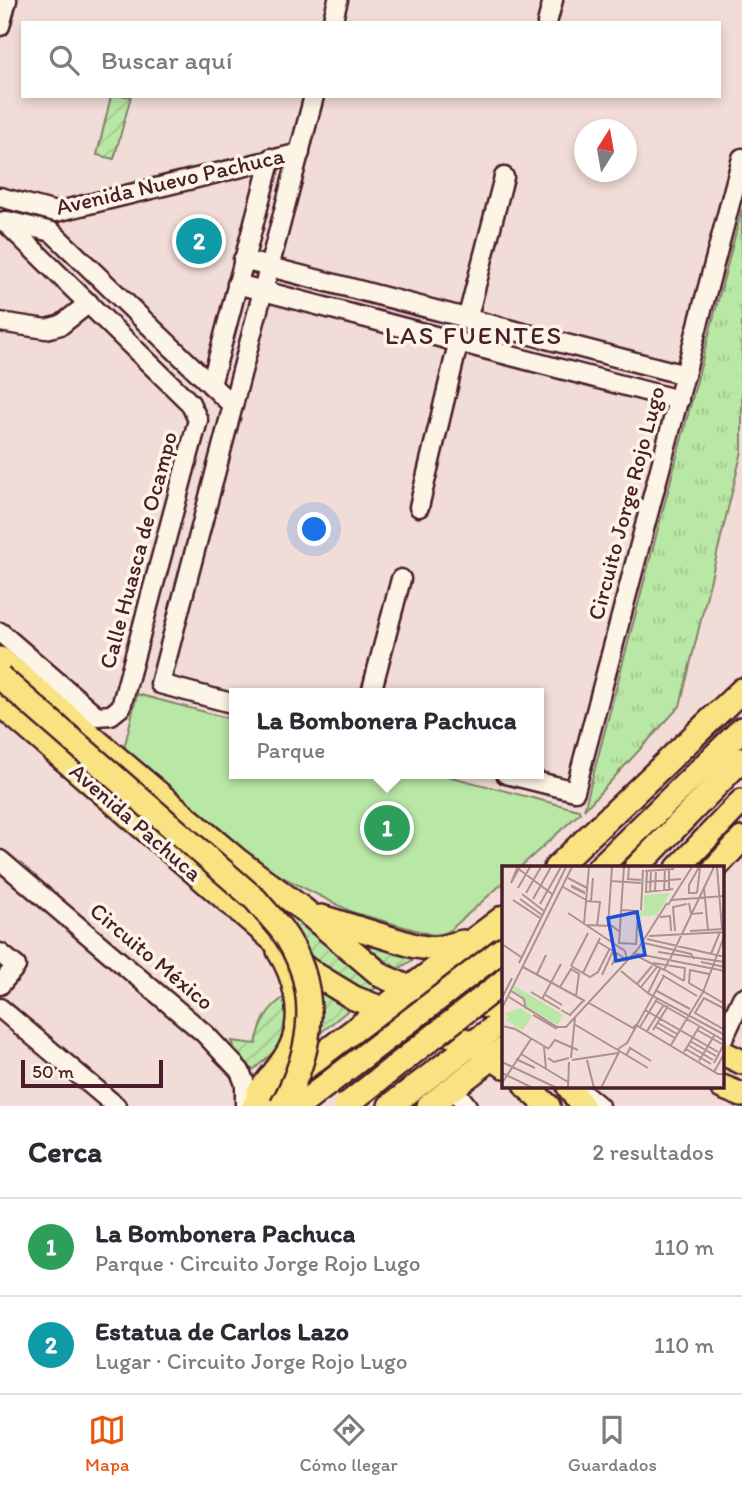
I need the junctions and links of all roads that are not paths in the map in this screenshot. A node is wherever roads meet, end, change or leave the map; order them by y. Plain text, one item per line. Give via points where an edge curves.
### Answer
1 (7, 0) edge
2 (338, 0) edge
3 (553, 0) edge
4 (333, 21) edge
5 (548, 21) edge
6 (0, 26) edge
7 (314, 98) edge
8 (300, 153) junction
9 (271, 158) junction
10 (742, 158) edge
11 (504, 177) dead end
12 (0, 197) edge
13 (56, 212) junction
14 (2, 220) edge
15 (51, 232) junction
16 (46, 260) junction
17 (243, 260) junction
18 (269, 267) junction
19 (237, 284) junction
20 (352, 289) junction
21 (263, 290) junction
22 (89, 303) junction
23 (346, 313) junction
24 (467, 320) junction
25 (0, 322) edge
26 (458, 344) junction
27 (580, 349) junction
28 (574, 373) junction
29 (685, 375) junction
30 (211, 385) junction
31 (679, 400) junction
32 (233, 406) junction
33 (419, 507) dead end
34 (401, 579) dead end
35 (0, 632) edge
36 (0, 659) edge
37 (0, 677) edge
38 (372, 688) edge
39 (742, 690) edge
40 (229, 702) edge
41 (0, 704) edge
42 (742, 729) edge
43 (742, 759) edge
44 (526, 779) edge
45 (742, 801) edge
46 (742, 839) edge
47 (0, 860) edge
48 (558, 866) edge
49 (601, 866) edge
50 (638, 866) edge
51 (680, 866) edge
52 (717, 866) edge
53 (304, 910) junction
54 (502, 918) edge
55 (502, 930) edge
56 (476, 938) junction
57 (272, 940) junction
58 (502, 950) edge
59 (0, 953) edge
60 (502, 983) edge
61 (0, 985) edge
62 (410, 988) junction
63 (742, 998) edge
64 (472, 1004) junction
65 (0, 1008) edge
66 (382, 1009) junction
67 (502, 1010) edge
68 (502, 1021) edge
69 (424, 1025) junction
70 (724, 1037) edge
71 (472, 1043) junction
72 (724, 1053) edge
73 (501, 1056) edge
74 (742, 1062) edge
75 (502, 1079) edge
76 (453, 1088) junction
77 (724, 1088) edge
78 (742, 1095) edge
79 (116, 1106) edge
80 (250, 1106) edge
81 (282, 1106) edge
82 (299, 1106) edge
83 (345, 1106) edge
84 (384, 1106) edge
85 (390, 1106) edge
86 (420, 1106) edge
87 (429, 1106) edge
88 (467, 1106) edge

1 - 6 street
2 - 4 street
3 - 5 street
7 - 8 street
8 - 9 street, Avenida Nuevo Pachuca
8 - 18 street
9 - 13 street, Avenida Nuevo Pachuca
9 - 17 street
10 - 29 street, Circuito Jorge Rojo Lugo
11 - 24 street
12 - 13 street, Avenida Nuevo Pachuca
13 - 15 street
14 - 15 street, Avenida Nuevo Pachuca
14 - 16 street, Calle Huasca de Ocampo
15 - 16 street
15 - 30 street, Avenida Nuevo Pachuca
16 - 22 street, Calle Huasca de Ocampo
17 - 18 street
17 - 19 street
18 - 20 street
18 - 21 street
19 - 21 street
19 - 30 street
20 - 23 street
20 - 24 street
21 - 23 street
21 - 32 street
22 - 25 street via 61,326 47,329
22 - 35 street, Calle Huasca de Ocampo via 190,403 198,419 121,707 111,715 97,716
23 - 26 street
24 - 27 street
26 - 28 street
26 - 33 street
27 - 28 street
27 - 29 street
28 - 31 street
29 - 31 street, Circuito Jorge Rojo Lugo
30 - 32 street, Avenida Nuevo Pachuca
31 - 44 street, Circuito Jorge Rojo Lugo via 575,791
32 - 40 street via 160,684
34 - 38 street
36 - 53 main road via 237,860
37 - 81 main road, bridge via 256,900 282,930 306,986 309,1014 304,1061
39 - 48 main road
41 - 57 main road, Avenida Pachuca
42 - 49 main road
43 - 50 main road
45 - 51 main road
46 - 52 main road
47 - 80 street, Circuito México via 205,1034 240,1071
53 - 56 main road via 415,946 452,947
53 - 62 main road via 380,974
54 - 56 main road
55 - 64 main road
56 - 62 main road
57 - 66 main road, Avenida Pachuca via 324,981
57 - 80 main road via 297,996 295,1039
58 - 82 main road, bridge
59 - 61 street via 16,966
60 - 83 main road, bridge
62 - 64 main road
62 - 66 main road
62 - 69 main road via 423,1006
63 - 70 street
64 - 67 main road
64 - 71 main road via 468,1020
65 - 79 street
66 - 69 main road
66 - 80 main road
68 - 71 main road
69 - 71 main road
69 - 84 main road
71 - 73 main road
71 - 85 main road
71 - 86 main road
72 - 74 main road
73 - 76 main road
75 - 76 main road via 489,1076
76 - 87 main road
76 - 88 street
77 - 78 main road

